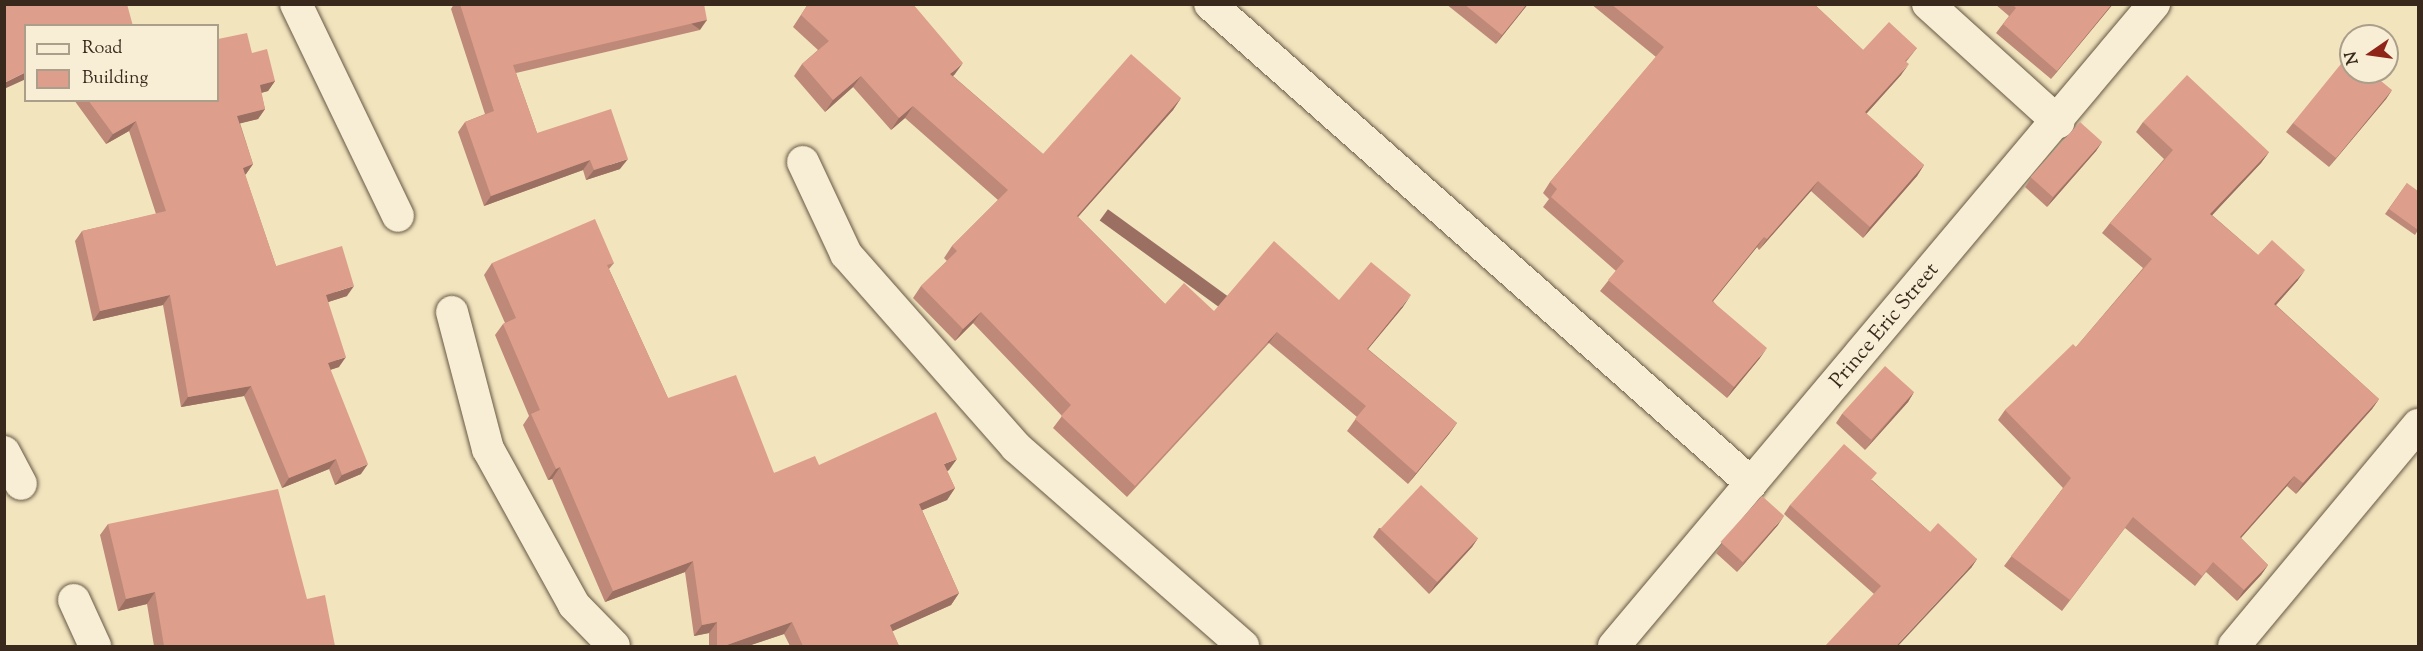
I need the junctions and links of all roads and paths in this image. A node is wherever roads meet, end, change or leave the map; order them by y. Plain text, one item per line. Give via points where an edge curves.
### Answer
1 (296, 4) edge
2 (1210, 4) edge
3 (1928, 4) edge
4 (2154, 4) edge
5 (2058, 122) junction
6 (803, 162) dead end
7 (398, 216) dead end
8 (452, 312) dead end
9 (2418, 425) edge
10 (4, 452) edge
11 (1751, 483) junction
12 (21, 484) dead end
13 (74, 600) dead end
14 (95, 646) edge
15 (614, 646) edge
16 (1243, 646) edge
17 (1614, 646) edge
18 (2234, 646) edge

1 - 7 street
2 - 11 street
3 - 5 street
4 - 5 street, Prince Eric Street
5 - 11 street, Prince Eric Street
6 - 16 street via 846,254 1016,447
8 - 15 street via 488,448 574,605
9 - 18 street
10 - 12 street
11 - 17 street, Prince Eric Street
13 - 14 street

